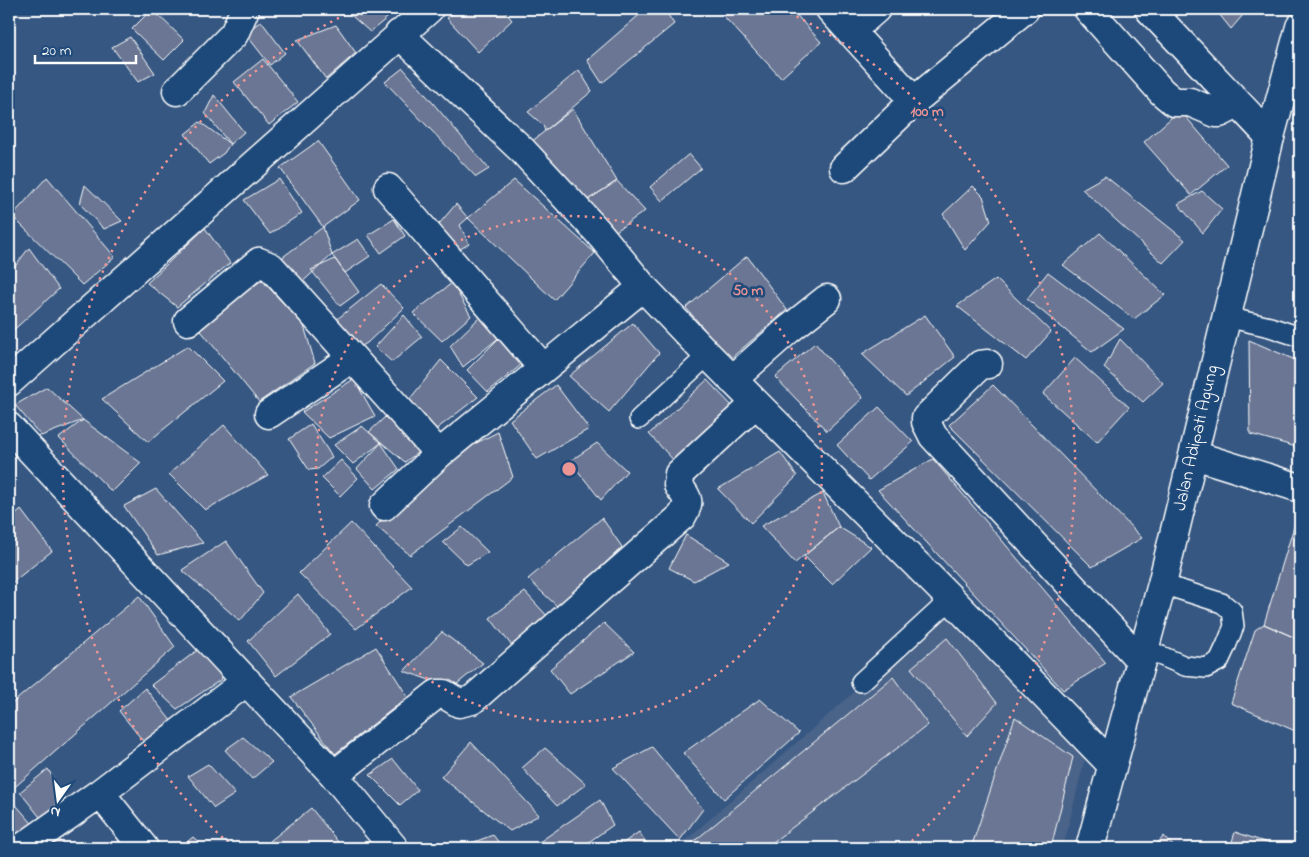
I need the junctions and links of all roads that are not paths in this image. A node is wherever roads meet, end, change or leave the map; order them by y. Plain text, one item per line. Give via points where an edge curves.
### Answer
1 (245, 9) edge
2 (830, 9) edge
3 (876, 9) edge
4 (1025, 9) edge
5 (1088, 9) edge
6 (1149, 9) edge
7 (425, 10) edge
8 (1300, 27) edge
9 (850, 32) junction
10 (399, 34) junction
11 (1294, 78) edge
12 (177, 91) dead end
13 (914, 101) junction
14 (1238, 104) junction
15 (1270, 137) junction
16 (844, 168) dead end
17 (388, 188) dead end
18 (643, 287) junction
19 (827, 299) dead end
20 (1226, 317) junction
21 (188, 321) dead end
22 (1300, 337) edge
23 (708, 355) junction
24 (352, 358) junction
25 (992, 366) dead end
26 (543, 368) junction
27 (732, 380) junction
28 (9, 382) edge
29 (755, 404) junction
30 (269, 414) dead end
31 (639, 419) dead end
32 (9, 427) edge
33 (440, 454) junction
34 (1194, 455) junction
35 (1300, 488) edge
36 (384, 506) dead end
37 (1162, 584) junction
38 (951, 599) junction
39 (1143, 655) junction
40 (247, 681) junction
41 (861, 682) dead end
42 (1112, 765) junction
43 (334, 775) junction
44 (100, 794) junction
45 (22, 848) edge
46 (144, 848) edge
47 (394, 848) edge
48 (1090, 848) edge

1 - 12 street via 234,34
2 - 9 street
3 - 9 street
4 - 13 street
5 - 14 street via 1174,102 1190,102 1216,114
6 - 14 street
7 - 10 street
8 - 11 street, Jalan Adipati Agung
9 - 13 street
10 - 18 street via 523,151 598,232
10 - 28 street
11 - 15 street, Jalan Adipati Agung
13 - 16 street
14 - 15 street
15 - 20 street, Jalan Adipati Agung
17 - 26 street
18 - 23 street
18 - 26 street
19 - 27 street
20 - 22 lane
20 - 34 street, Jalan Adipati Agung
21 - 24 street via 259,262 265,263
23 - 27 street
23 - 31 lane
24 - 30 street
24 - 33 street
25 - 39 street via 980,365 926,418 932,436
26 - 33 street
27 - 29 street
29 - 38 street
29 - 43 street via 679,474 678,485 688,498 682,516 534,647 472,700 458,703 444,694 437,694
32 - 40 street
33 - 36 street
34 - 35 street
34 - 37 street, Jalan Adipati Agung
37 - 39 street, Jalan Adipati Agung
37 - 39 lane via 1222,603 1232,611 1234,626 1219,661 1206,668
38 - 41 lane
38 - 42 street
39 - 42 street, Jalan Adipati Agung
40 - 43 street
40 - 44 street
42 - 48 street, Jalan Adipati Agung
43 - 47 street
44 - 45 street
44 - 46 street

